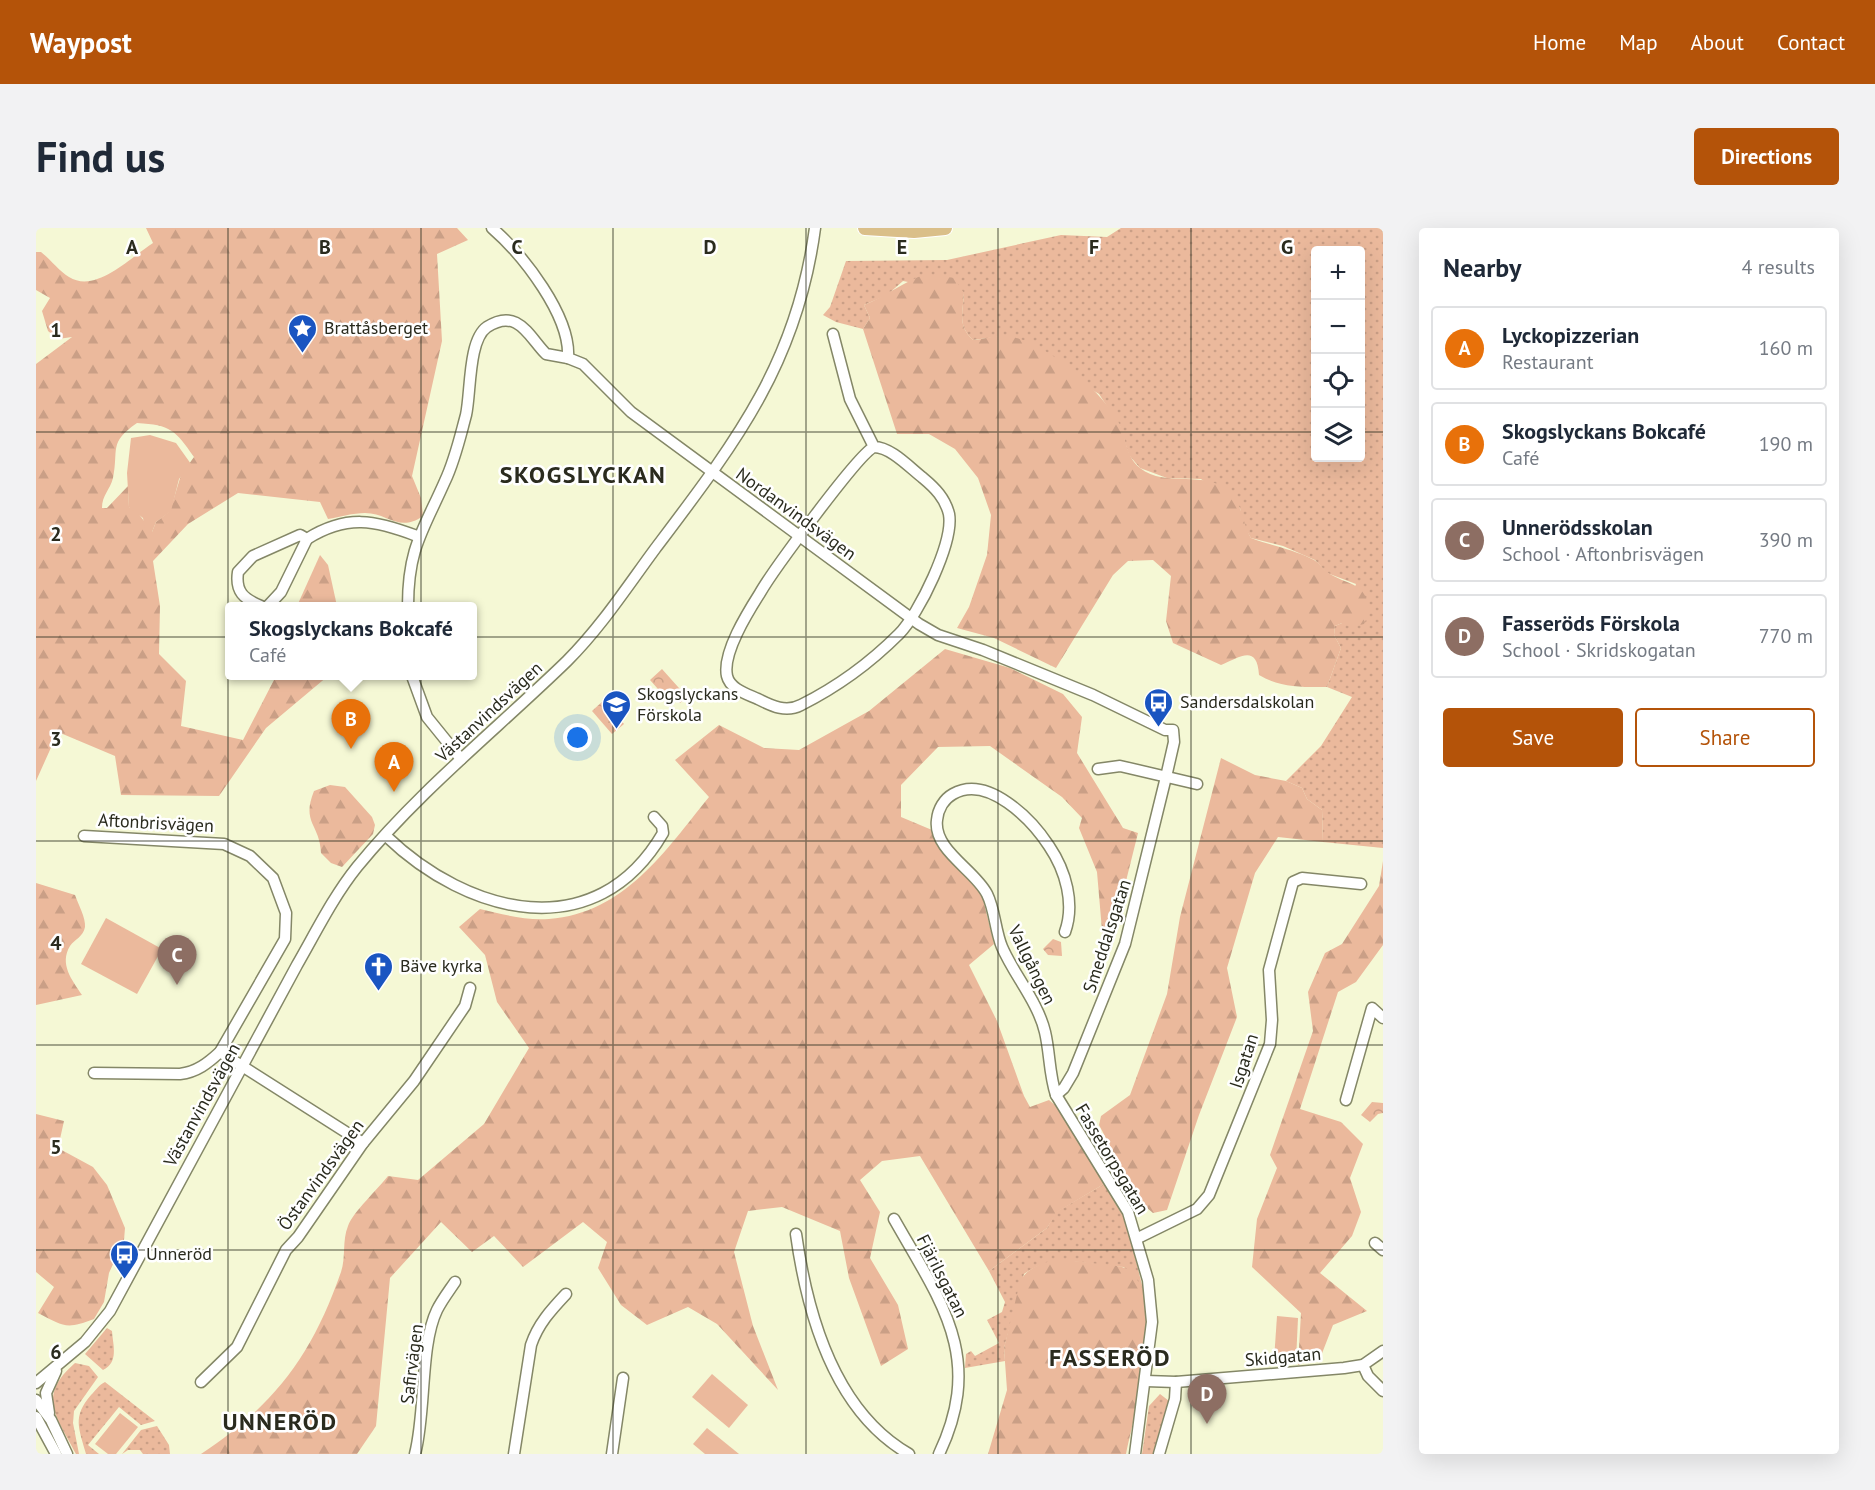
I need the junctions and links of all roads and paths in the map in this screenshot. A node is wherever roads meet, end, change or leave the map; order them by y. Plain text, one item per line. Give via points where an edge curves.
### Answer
1 (492, 228) edge
2 (815, 228) edge
3 (865, 228) edge
4 (945, 228) edge
5 (833, 334) dead end
6 (568, 358) junction
7 (874, 447) junction
8 (712, 473) junction
9 (417, 536) junction
10 (800, 537) junction
11 (308, 539) junction
12 (253, 602) edge
13 (272, 602) edge
14 (408, 602) edge
15 (911, 618) junction
16 (414, 680) edge
17 (1169, 730) joint
18 (461, 759) junction
19 (1098, 769) dead end
20 (1167, 777) junction
21 (1197, 784) dead end
22 (654, 817) dead end
23 (84, 836) dead end
24 (386, 836) junction
25 (1361, 884) dead end
26 (1065, 933) dead end
27 (470, 988) dead end
28 (1383, 1018) edge
29 (220, 1052) junction
30 (243, 1066) junction
31 (94, 1073) dead end
32 (1056, 1095) junction
33 (1346, 1100) dead end
34 (363, 1143) junction
35 (894, 1219) dead end
36 (795, 1234) dead end
37 (1138, 1238) junction
38 (455, 1282) dead end
39 (566, 1294) dead end
40 (1383, 1351) edge
41 (61, 1364) junction
42 (1363, 1365) junction
43 (36, 1372) edge
44 (623, 1378) dead end
45 (1146, 1381) junction
46 (201, 1382) dead end
47 (1176, 1382) junction
48 (36, 1383) edge
49 (1383, 1390) edge
50 (36, 1400) edge
51 (36, 1417) edge
52 (51, 1420) junction
53 (56, 1454) edge
54 (67, 1454) edge
55 (415, 1454) edge
56 (514, 1454) edge
57 (612, 1454) edge
58 (909, 1454) edge
59 (939, 1454) edge
60 (1135, 1454) edge
61 (1159, 1454) edge

1 - 6 street via 521,256 541,286 568,338
2 - 8 street, Västanvindsvägen via 797,312 775,370
3 - 4 main road
5 - 7 street via 850,399
6 - 8 street, Nordanvindsvägen via 591,370 631,412
6 - 9 street, Nordanvindsvägen via 546,354 520,324 502,322 483,331 475,349 468,406 453,461
7 - 10 street via 833,492
7 - 15 street via 888,451 936,489 948,513 948,536 940,562
8 - 10 street, Nordanvindsvägen
8 - 18 street, Västanvindsvägen via 586,640
9 - 11 street via 384,525 349,521 327,527
9 - 14 street via 409,571
10 - 15 street, Nordanvindsvägen
10 - 15 street via 761,591 732,646 726,665 732,686 777,708 796,708 860,668
11 - 12 street via 300,535 254,556 238,572 239,591
11 - 13 street via 281,592
15 - 17 street, Nordanvindsvägen via 938,635 1093,695
16 - 18 street via 427,717
17 - 20 street, Smeddalsgatan via 1174,742
18 - 24 street, Västanvindsvägen
19 - 20 street via 1120,766
20 - 21 street
20 - 32 street, Smeddalsgatan via 1125,944 1073,1073
22 - 24 street via 663,833 632,874 603,895 562,908 519,908 469,891 423,867
23 - 29 street, Aftonbrisvägen via 224,844 250,856 273,878 286,913 285,939
24 - 30 street, Västanvindsvägen via 357,868 328,910
25 - 37 street, Isgatan via 1302,878 1293,882 1269,970 1270,1044 1209,1195 1197,1209
26 - 32 street, Vallgången via 1070,918 1068,888 1054,852 1027,817 985,791 964,789 951,795 937,820 940,838 986,892 1002,947 1045,1032
27 - 34 street, Östanvindsvägen via 465,1006 414,1081
28 - 33 street via 1372,1008
29 - 30 street
29 - 31 street via 200,1068 180,1074
30 - 34 street
30 - 41 street, Västanvindsvägen via 110,1311
32 - 37 street, Fassetorpsgatan via 1128,1212
34 - 46 street, Östanvindsvägen via 286,1250 237,1347
35 - 59 street, Fjärilsgatan via 936,1294 951,1327 959,1360 959,1399 952,1428
36 - 58 street via 803,1284 817,1332 836,1373 861,1412 888,1442
37 - 45 street, Fassetorpsgatan via 1152,1307
38 - 55 street, Safirvägen via 437,1311 431,1332
39 - 56 street via 535,1332
40 - 42 street, Skidgatan
41 - 43 street
41 - 48 street, Västanvindsvägen
41 - 52 street via 46,1393
42 - 47 street, Skidgatan
42 - 49 street
44 - 57 street
45 - 47 street, Skidgatan
45 - 60 street, Fassetorpsgatan
47 - 61 street
50 - 52 street
51 - 53 street
52 - 54 street

